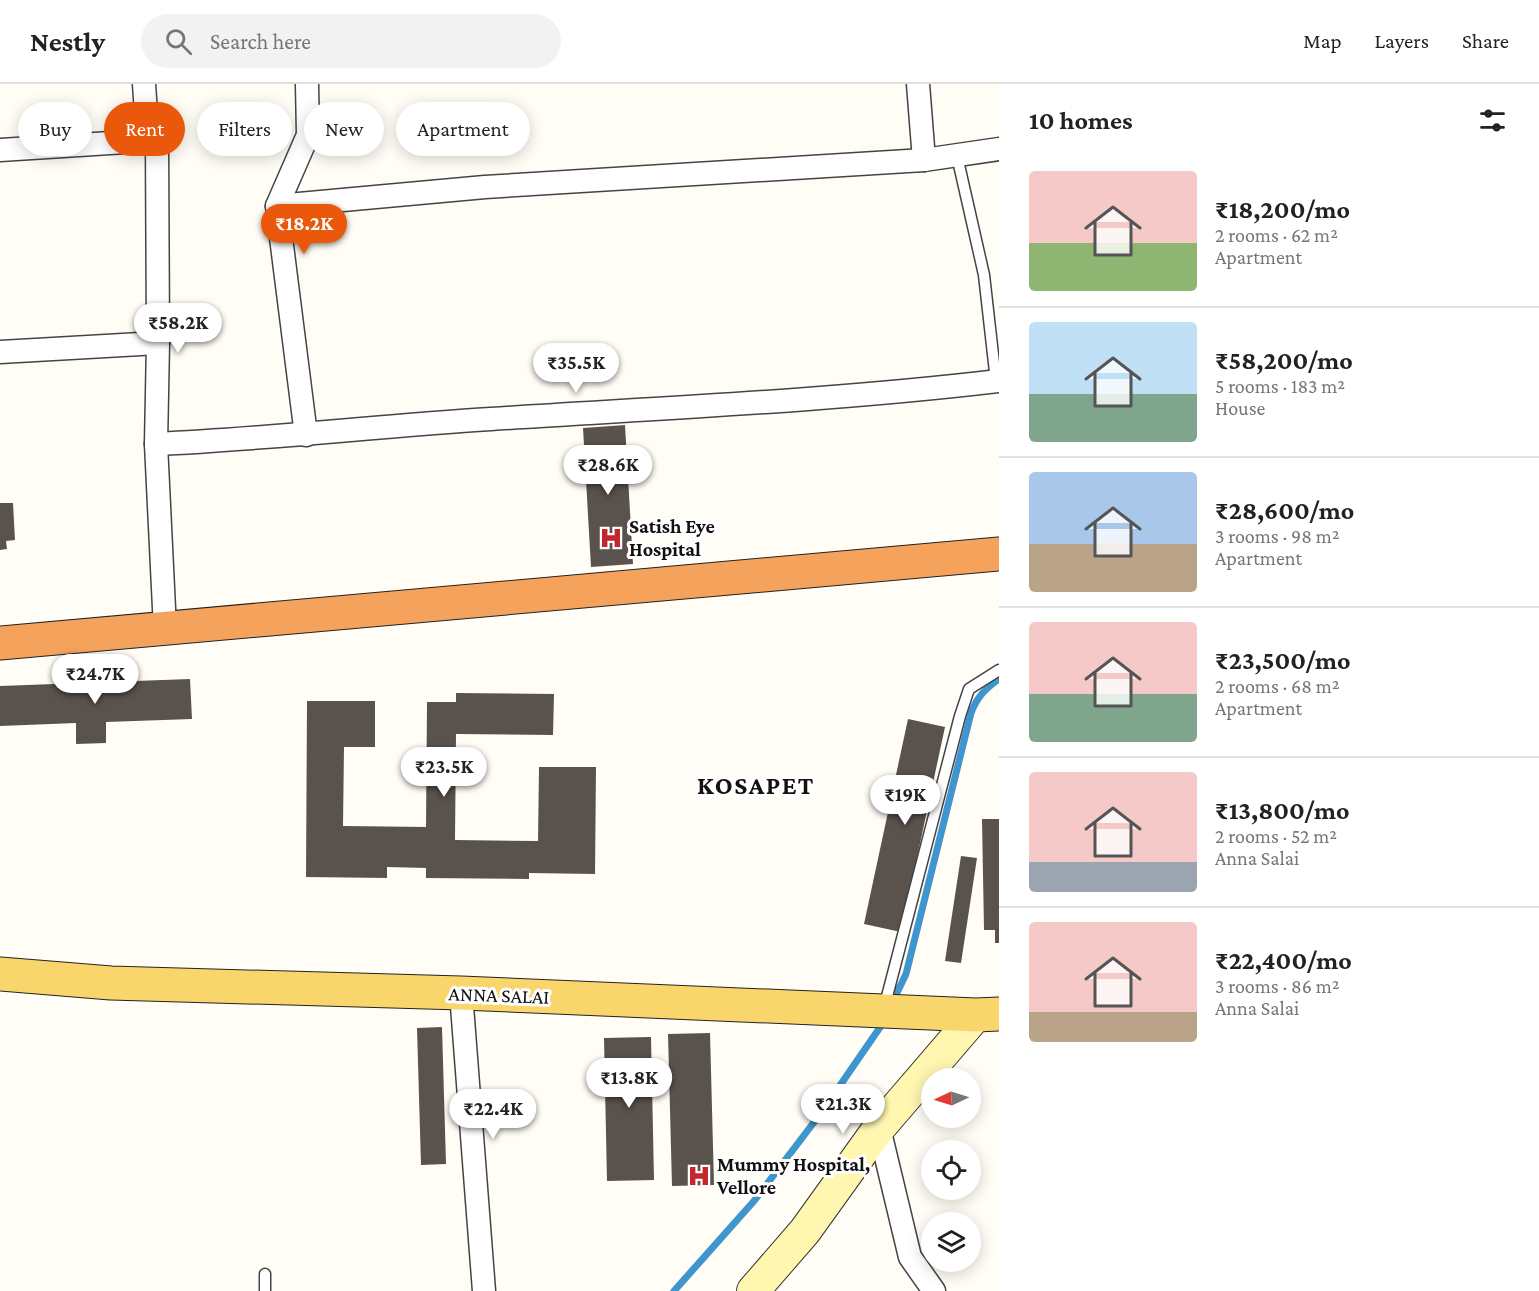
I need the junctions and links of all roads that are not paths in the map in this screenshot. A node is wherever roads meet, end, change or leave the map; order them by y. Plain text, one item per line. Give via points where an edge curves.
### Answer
1 (144, 84) edge
2 (307, 84) edge
3 (918, 84) edge
4 (145, 102) edge
5 (104, 143) edge
6 (999, 149) edge
7 (0, 150) edge
8 (157, 156) edge
9 (957, 156) junction
10 (924, 160) junction
11 (277, 207) junction
12 (158, 342) junction
13 (0, 352) edge
14 (998, 381) edge
15 (306, 435) junction
16 (156, 444) junction
17 (999, 554) edge
18 (165, 629) junction
19 (0, 643) edge
20 (999, 670) edge
21 (0, 974) edge
22 (461, 993) junction
23 (884, 1011) junction
24 (988, 1014) edge
25 (879, 1128) junction
26 (265, 1274) dead end
27 (265, 1291) edge
28 (484, 1291) edge
29 (753, 1291) edge
30 (934, 1291) edge

1 - 4 street
2 - 11 street via 308,135
3 - 10 street
5 - 7 street
6 - 9 street
8 - 12 street
9 - 10 street
9 - 14 lane via 984,275
10 - 11 street via 484,188
11 - 15 street
12 - 13 street
12 - 16 street
14 - 15 street via 915,391
15 - 16 street
16 - 18 street
17 - 18 highway
18 - 19 highway
20 - 23 lane via 969,689
21 - 22 main road, ANNA SALAI via 111,983
22 - 23 main road, ANNA SALAI
22 - 28 street
23 - 24 main road, ANNA SALAI
24 - 25 street
25 - 29 street via 805,1231
25 - 30 street via 910,1257
26 - 27 lane

